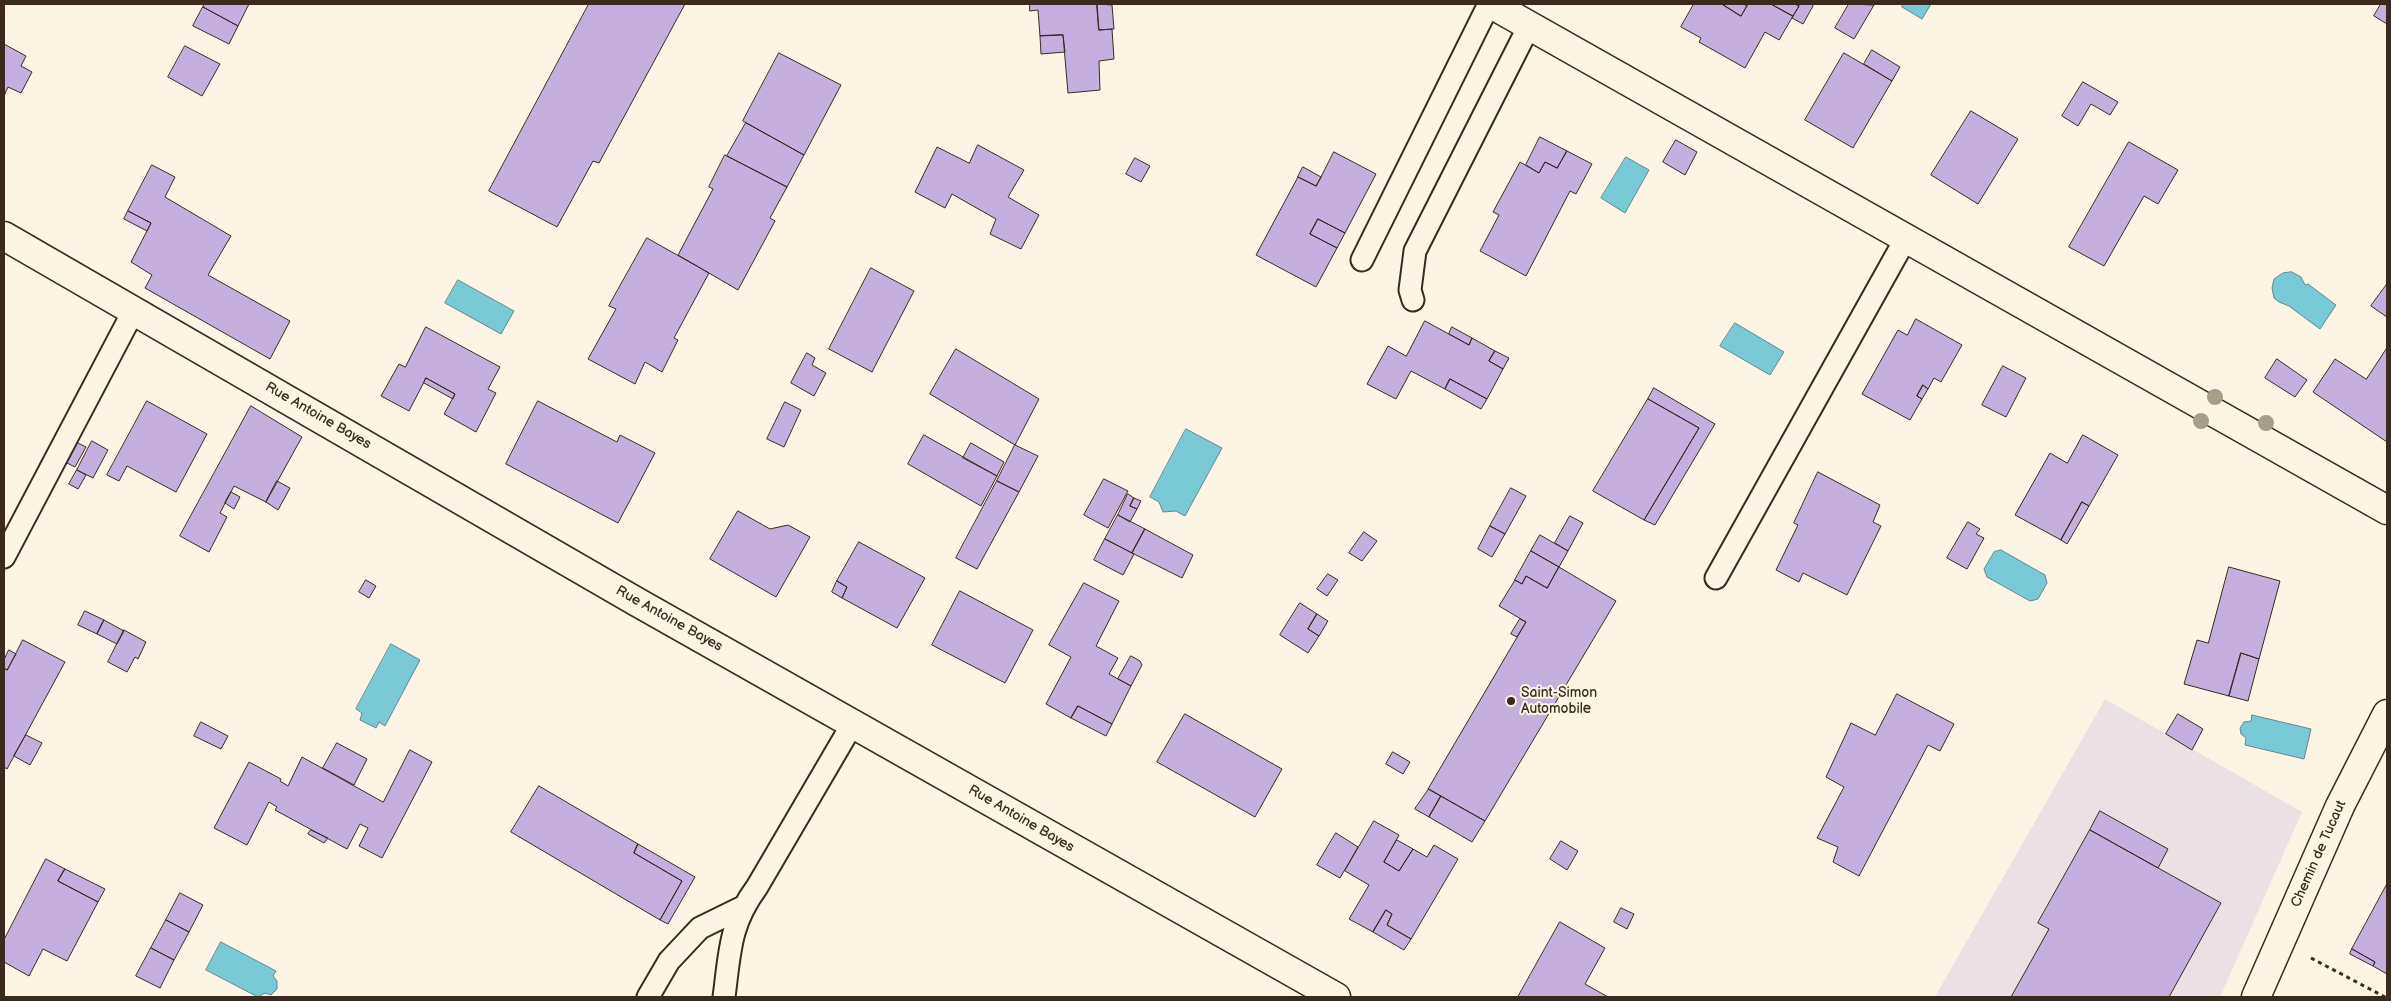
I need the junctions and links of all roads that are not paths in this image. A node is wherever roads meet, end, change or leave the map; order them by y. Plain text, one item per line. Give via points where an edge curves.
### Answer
1 (1490, 4) edge
2 (1530, 26) junction
3 (4, 236) edge
4 (1906, 238) junction
5 (1362, 260) dead end
6 (1413, 300) dead end
7 (134, 310) junction
8 (2387, 510) edge
9 (4, 557) edge
10 (1716, 578) dead end
11 (2387, 714) edge
12 (853, 723) junction
13 (743, 907) junction
14 (648, 997) edge
15 (724, 997) edge
16 (1336, 997) edge
17 (2256, 997) edge

1 - 2 street
1 - 5 lane
2 - 4 street
2 - 6 lane via 1416,251 1410,290
3 - 7 street, Rue Antoine Bayes
4 - 8 street
4 - 10 lane
7 - 9 lane
7 - 12 street, Rue Antoine Bayes via 637,602
11 - 17 street, Chemin de Tucaut via 2340,806
12 - 13 lane via 758,887
12 - 16 street, Rue Antoine Bayes
13 - 14 lane via 700,928 669,961
13 - 15 lane via 732,934

